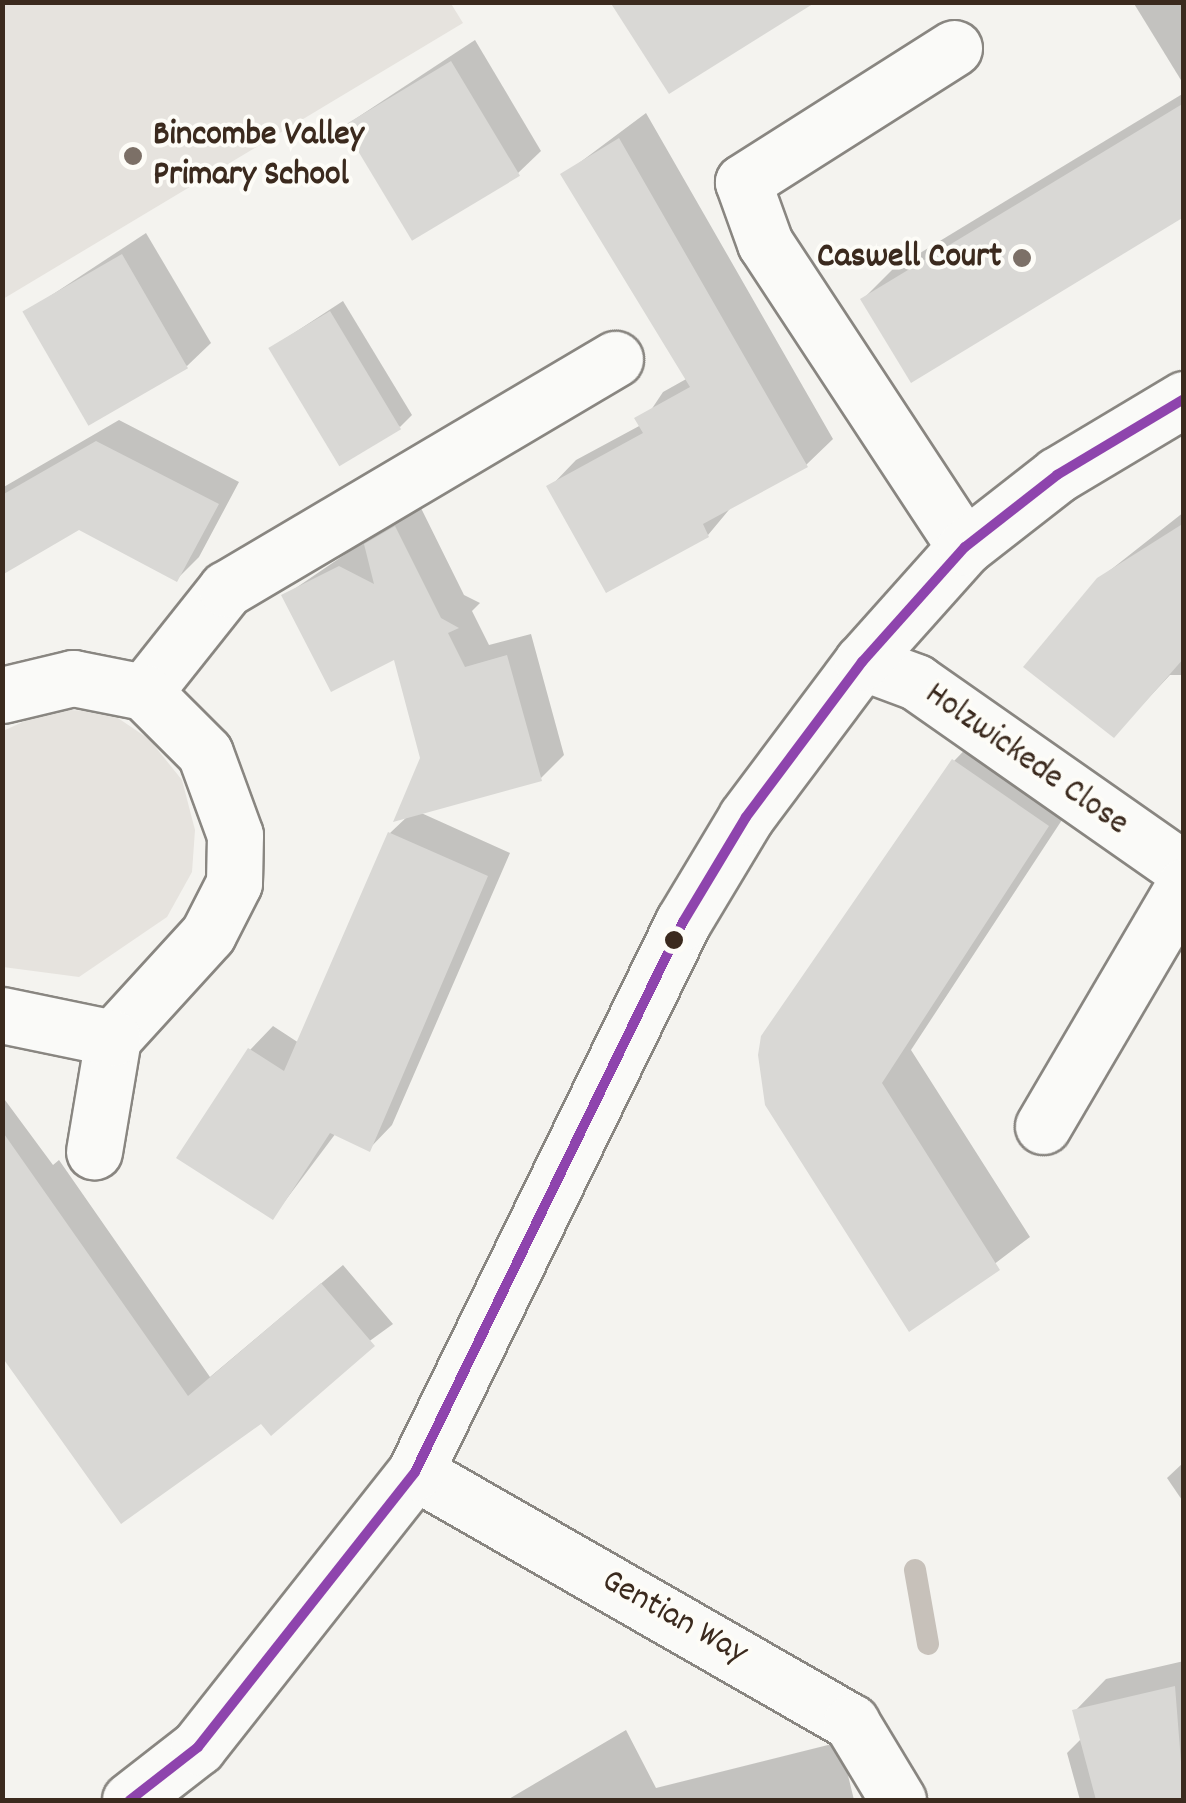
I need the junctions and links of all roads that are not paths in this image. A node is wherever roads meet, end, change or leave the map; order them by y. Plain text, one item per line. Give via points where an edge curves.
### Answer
1 (954, 48) dead end
2 (615, 359) dead end
3 (1184, 399) edge
4 (964, 547) junction
5 (862, 662) junction
6 (144, 692) junction
7 (2, 696) edge
8 (1184, 870) edge
9 (1184, 886) edge
10 (2, 1015) edge
11 (113, 1038) junction
12 (1043, 1126) dead end
13 (94, 1151) dead end
14 (414, 1472) junction
15 (130, 1800) edge
16 (898, 1800) edge

1 - 4 street via 742,182 765,243
2 - 6 street via 226,589
3 - 4 street via 1057,475
4 - 5 street
5 - 8 street, Holzwickede Close via 916,682
5 - 14 street via 746,818 684,922
6 - 7 street via 72,678
6 - 11 street via 205,753 234,834 234,883 208,934
9 - 12 street
10 - 11 street
11 - 13 street
14 - 15 street via 198,1747
14 - 16 street, Gentian Way via 851,1722

